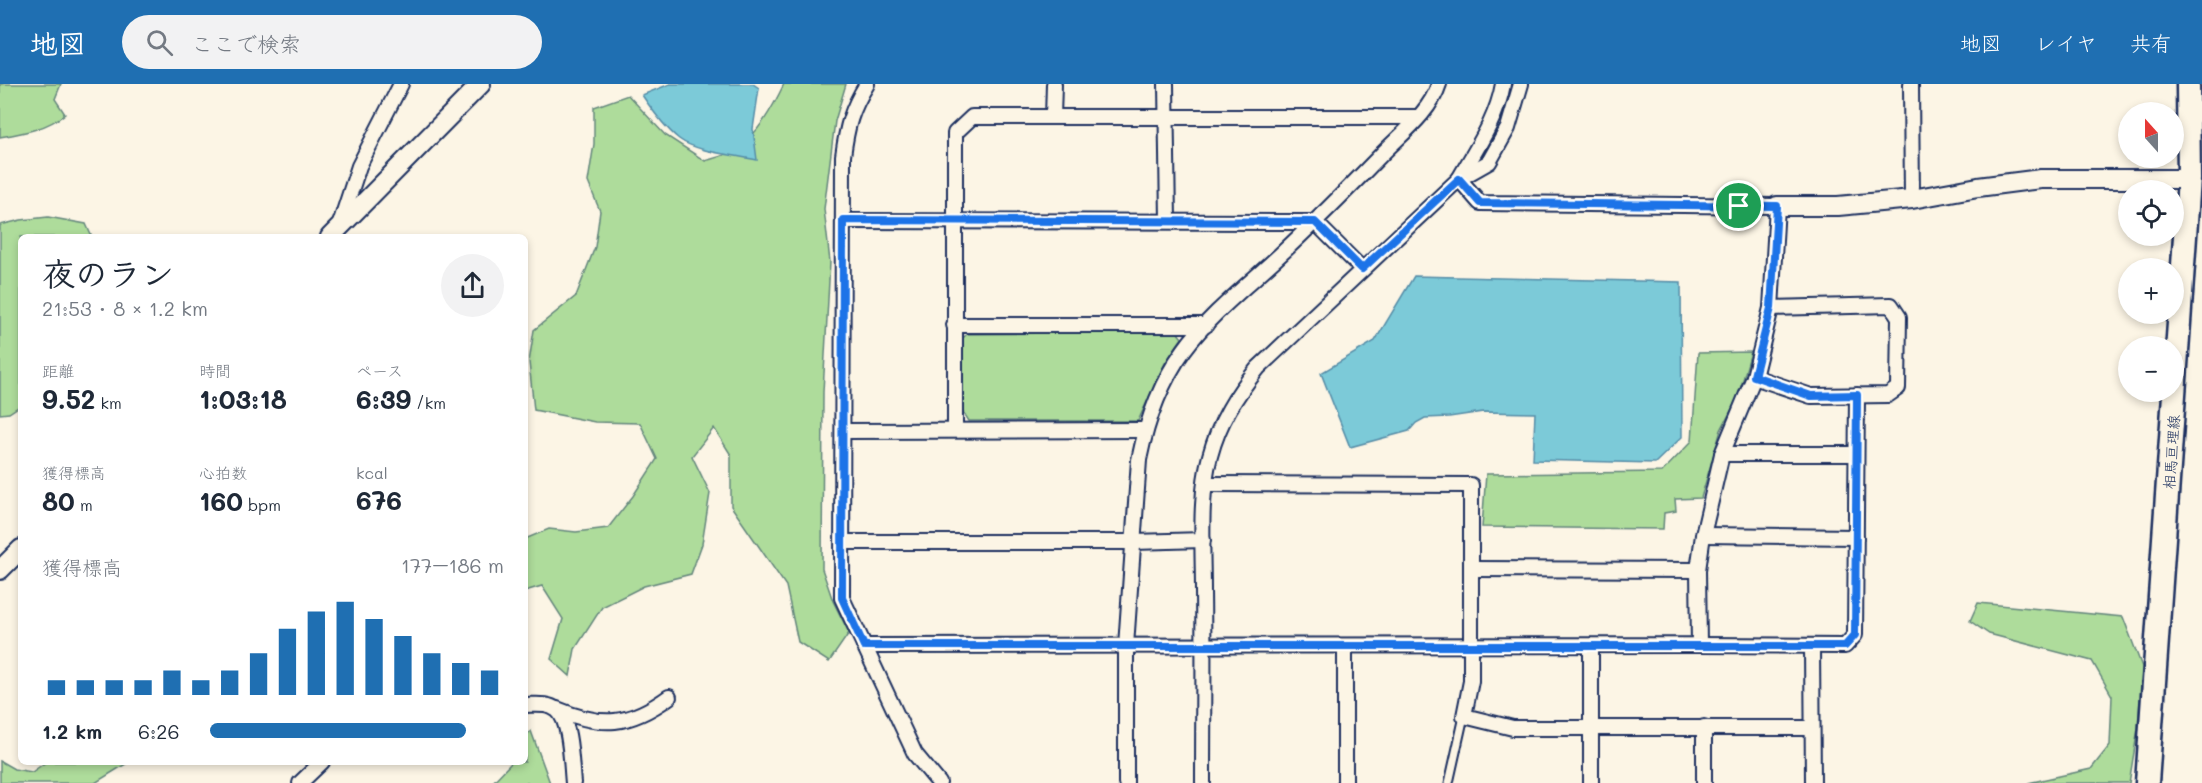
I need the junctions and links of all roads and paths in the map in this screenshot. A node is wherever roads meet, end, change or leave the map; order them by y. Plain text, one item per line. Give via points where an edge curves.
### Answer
1 (401, 84) edge
2 (481, 84) edge
3 (867, 84) edge
4 (1054, 84) edge
5 (1166, 84) edge
6 (1439, 84) edge
7 (1503, 84) edge
8 (1521, 84) edge
9 (1911, 84) edge
10 (2188, 84) edge
11 (1053, 117) junction
12 (1167, 117) junction
13 (1417, 117) junction
14 (1459, 179) junction
15 (2196, 180) edge
16 (1912, 199) junction
17 (1777, 206) junction
18 (843, 220) junction
19 (1168, 221) junction
20 (954, 222) junction
21 (1315, 222) junction
22 (334, 233) edge
23 (1362, 269) junction
24 (1771, 308) junction
25 (954, 325) junction
26 (1206, 325) junction
27 (1754, 376) junction
28 (1857, 395) junction
29 (955, 429) junction
30 (843, 430) junction
31 (1145, 430) junction
32 (1722, 454) junction
33 (1856, 454) junction
34 (1206, 484) junction
35 (1703, 535) junction
36 (1856, 537) junction
37 (1203, 540) junction
38 (843, 542) junction
39 (1134, 542) junction
40 (18, 552) edge
41 (1471, 569) junction
42 (0, 570) edge
43 (1698, 570) junction
44 (1203, 645) junction
45 (1699, 645) junction
46 (864, 646) junction
47 (1126, 646) junction
48 (1345, 646) junction
49 (1471, 646) junction
50 (1591, 646) junction
51 (1812, 646) junction
52 (669, 697) dead end
53 (528, 705) edge
54 (557, 709) junction
55 (1464, 716) junction
56 (1591, 727) junction
57 (1704, 727) junction
58 (1812, 728) junction
59 (319, 765) edge
60 (300, 783) edge
61 (573, 783) edge
62 (939, 783) edge
63 (1126, 783) edge
64 (1203, 783) edge
65 (1345, 783) edge
66 (1449, 783) edge
67 (1591, 783) edge
68 (1704, 783) edge
69 (1813, 783) edge
70 (2147, 783) edge

1 - 22 street via 359,166
2 - 22 street
3 - 18 street via 847,128
4 - 11 street
5 - 12 street
6 - 13 street via 1435,99
7 - 14 street via 1490,125
8 - 14 street via 1508,128 1489,162
9 - 16 street
10 - 15 main road, 相馬亘理線
11 - 12 street
11 - 20 street via 972,117 955,133
12 - 13 street
12 - 19 street
13 - 21 street
14 - 17 street via 1480,203
14 - 23 street
15 - 16 street via 2041,179
15 - 70 main road, 相馬亘理線
16 - 17 street via 1838,206
17 - 24 street
18 - 20 street
18 - 30 street
19 - 20 street
19 - 21 street
20 - 25 street
21 - 23 street
21 - 26 street
23 - 34 street via 1258,368 1236,396 1221,424
24 - 27 street
24 - 28 street via 1890,305 1899,317 1898,388 1888,395
25 - 26 street
25 - 29 street
26 - 31 street via 1165,380
27 - 28 street via 1811,396
27 - 32 street
28 - 33 street
29 - 30 street
29 - 31 street
30 - 38 street
31 - 39 street via 1139,460
32 - 33 street
32 - 35 street
33 - 36 street
34 - 37 street
34 - 41 street via 1471,485
35 - 36 street
35 - 43 street
36 - 51 street via 1855,635 1845,646
37 - 39 street
37 - 44 street
38 - 39 street
38 - 46 street via 842,598
39 - 47 street
40 - 42 street
41 - 43 street
41 - 49 street
43 - 45 street
44 - 47 street
44 - 48 street
44 - 64 street
45 - 50 street
45 - 51 street
46 - 47 street
46 - 62 street via 915,754
47 - 63 street
48 - 49 street
48 - 65 street
49 - 50 street
49 - 55 street via 1471,681
50 - 56 street
51 - 58 street
52 - 54 street via 621,722 576,717
53 - 54 street
54 - 61 street via 565,719
55 - 56 street via 1513,728
55 - 66 lane
56 - 57 street
56 - 67 street
57 - 58 street
57 - 68 street
58 - 69 street
59 - 60 street

